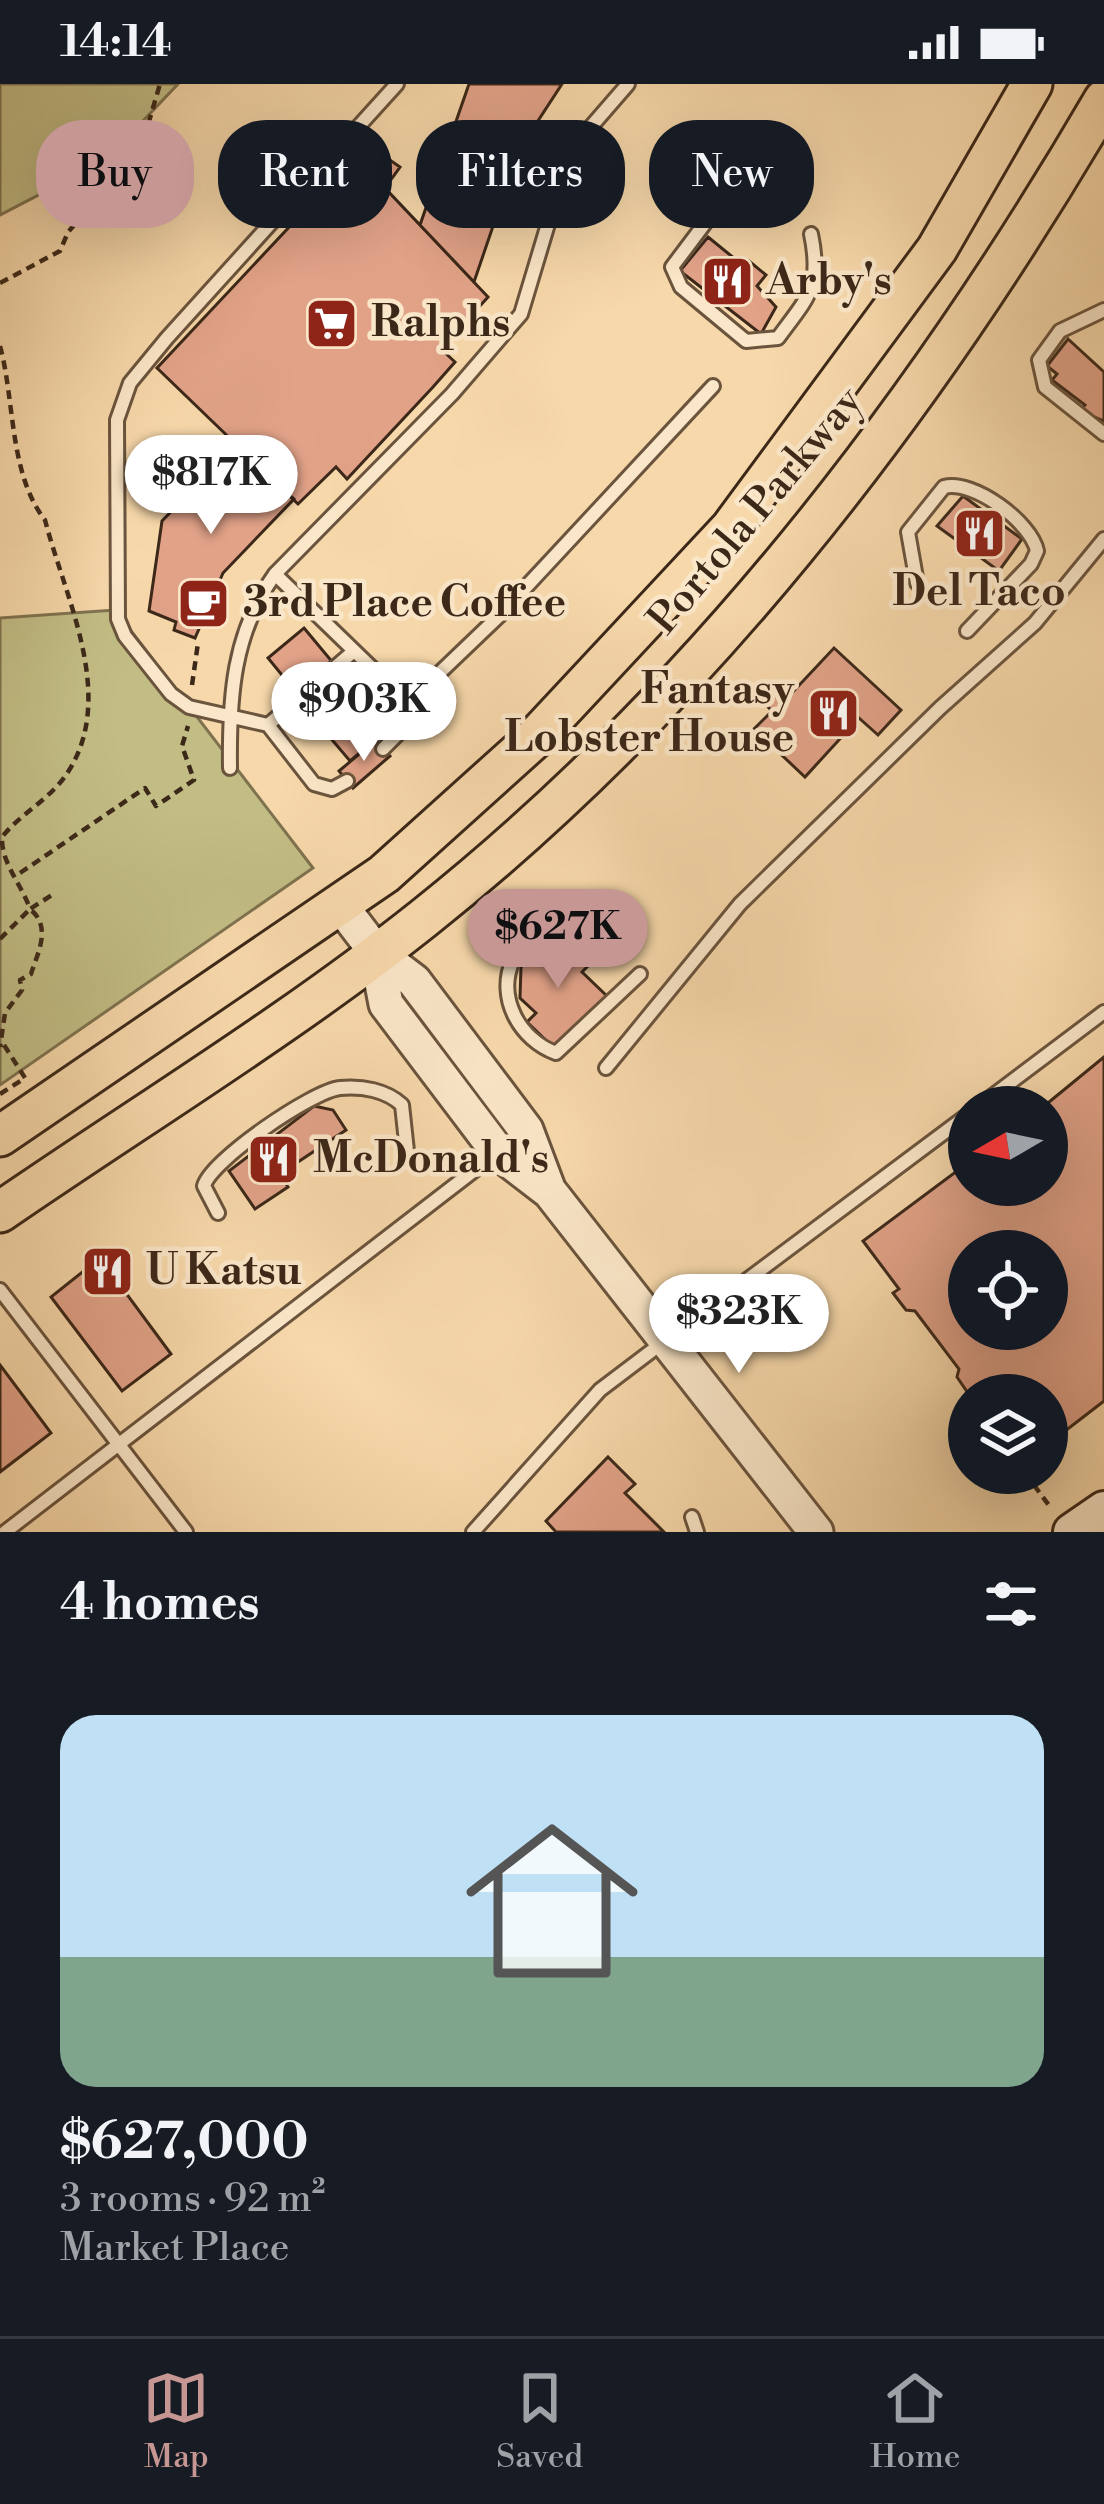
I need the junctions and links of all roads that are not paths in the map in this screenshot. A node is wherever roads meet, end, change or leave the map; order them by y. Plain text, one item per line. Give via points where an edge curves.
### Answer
1 (397, 84) edge
2 (628, 84) edge
3 (1032, 84) edge
4 (1104, 100) edge
5 (701, 228) edge
6 (811, 234) dead end
7 (1104, 310) edge
8 (712, 386) dead end
9 (1104, 434) edge
10 (1104, 539) edge
11 (275, 574) junction
12 (917, 583) dead end
13 (967, 631) dead end
14 (354, 651) junction
15 (408, 703) junction
16 (229, 718) junction
17 (268, 725) junction
18 (383, 748) dead end
19 (230, 768) dead end
20 (347, 781) dead end
21 (341, 905) junction
22 (593, 920) dead end
23 (376, 952) junction
24 (640, 974) dead end
25 (1104, 1012) edge
26 (606, 1068) dead end
27 (1006, 1086) edge
28 (948, 1130) edge
29 (0, 1136) edge
30 (407, 1151) dead end
31 (498, 1152) junction
32 (550, 1192) junction
33 (0, 1212) edge
34 (218, 1213) dead end
35 (747, 1280) dead end
36 (0, 1290) edge
37 (667, 1340) junction
38 (119, 1443) junction
39 (1104, 1510) edge
40 (692, 1516) dead end
41 (1065, 1525) edge
42 (5, 1532) edge
43 (186, 1532) edge
44 (473, 1532) edge
45 (697, 1532) edge
46 (816, 1532) edge

1 - 16 lane via 166,338 121,408 118,620 171,694
2 - 11 lane via 566,164 521,314
3 - 21 main road, Portola Parkway via 938,249 731,528 536,737
4 - 23 main road, Portola Parkway via 999,272 802,545 628,734
5 - 6 lane via 672,267 681,287 746,341 778,338 813,288
7 - 9 lane via 1060,331 1039,360 1045,386
8 - 15 lane via 500,616
10 - 26 lane via 1035,623 740,904
11 - 14 lane
11 - 16 lane via 238,645
12 - 13 lane via 908,532 944,487 968,486 1027,530 1037,551 1031,564
14 - 15 lane
14 - 17 lane
15 - 18 lane via 404,728
16 - 17 lane
16 - 19 lane
17 - 20 lane via 314,784 332,790
21 - 23 street
21 - 29 main road, Portola Parkway via 34,1092
22 - 24 lane via 560,912 514,957 507,985 520,1028 556,1053
23 - 31 street via 386,1004
23 - 32 street via 415,981 526,1130
23 - 33 main road, Portola Parkway
25 - 27 lane
28 - 35 lane
30 - 34 lane via 402,1105 391,1094 330,1090 213,1165 204,1186
31 - 32 street
31 - 38 lane
32 - 37 street
36 - 38 lane
37 - 44 lane via 600,1390
37 - 46 street
38 - 42 lane
38 - 43 lane
39 - 41 main road
40 - 45 lane

